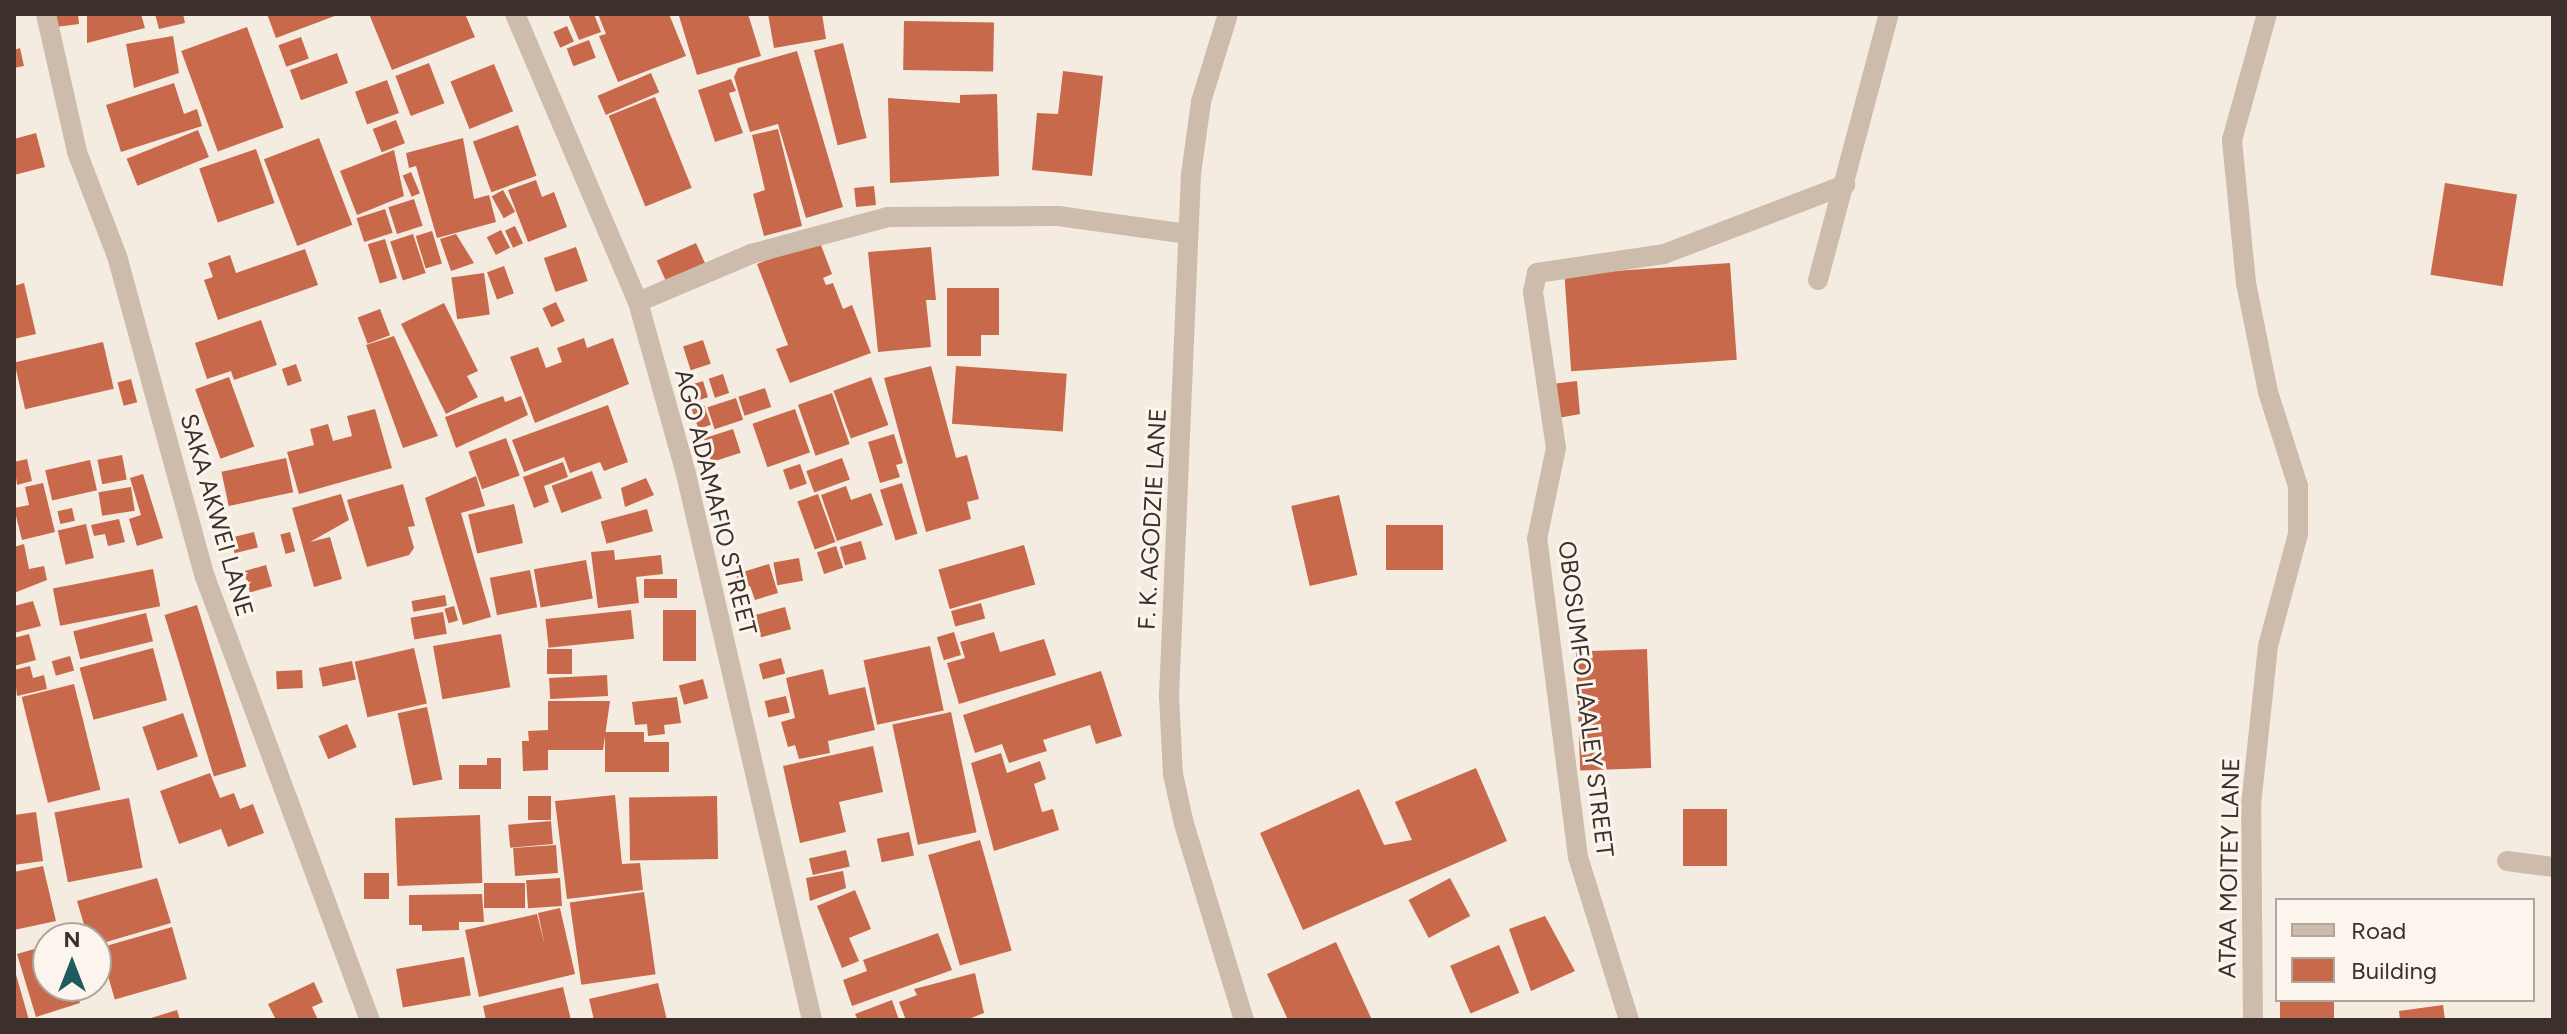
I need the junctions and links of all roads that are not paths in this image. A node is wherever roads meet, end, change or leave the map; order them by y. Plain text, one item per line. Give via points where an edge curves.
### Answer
1 (46, 14) edge
2 (515, 14) edge
3 (1228, 14) edge
4 (1889, 14) edge
5 (2267, 14) edge
6 (1845, 185) junction
7 (1187, 234) junction
8 (1818, 280) dead end
9 (638, 302) junction
10 (2507, 861) dead end
11 (2553, 867) edge
12 (370, 1020) edge
13 (812, 1020) edge
14 (1244, 1020) edge
15 (1629, 1020) edge
16 (2253, 1020) edge

1 - 12 street, SAKA AKWEI LANE via 77,152 117,256 205,577
2 - 9 street, AGO ADAMAFIO STREET
3 - 7 street, F. K. AGODZIE LANE via 1201,102
4 - 6 street
5 - 16 street, ATAA MOITEY LANE via 2232,140 2246,283 2268,392 2298,486 2298,534 2268,646 2251,805
6 - 8 street
6 - 15 street, OBOSUMFO LAALEY STREET via 1664,254 1537,273 1534,308 1556,448 1539,554 1578,857
7 - 9 street via 1058,216 888,217 751,254
7 - 14 street, F. K. AGODZIE LANE via 1169,696 1173,774
9 - 13 street, AGO ADAMAFIO STREET via 686,474
10 - 11 street

